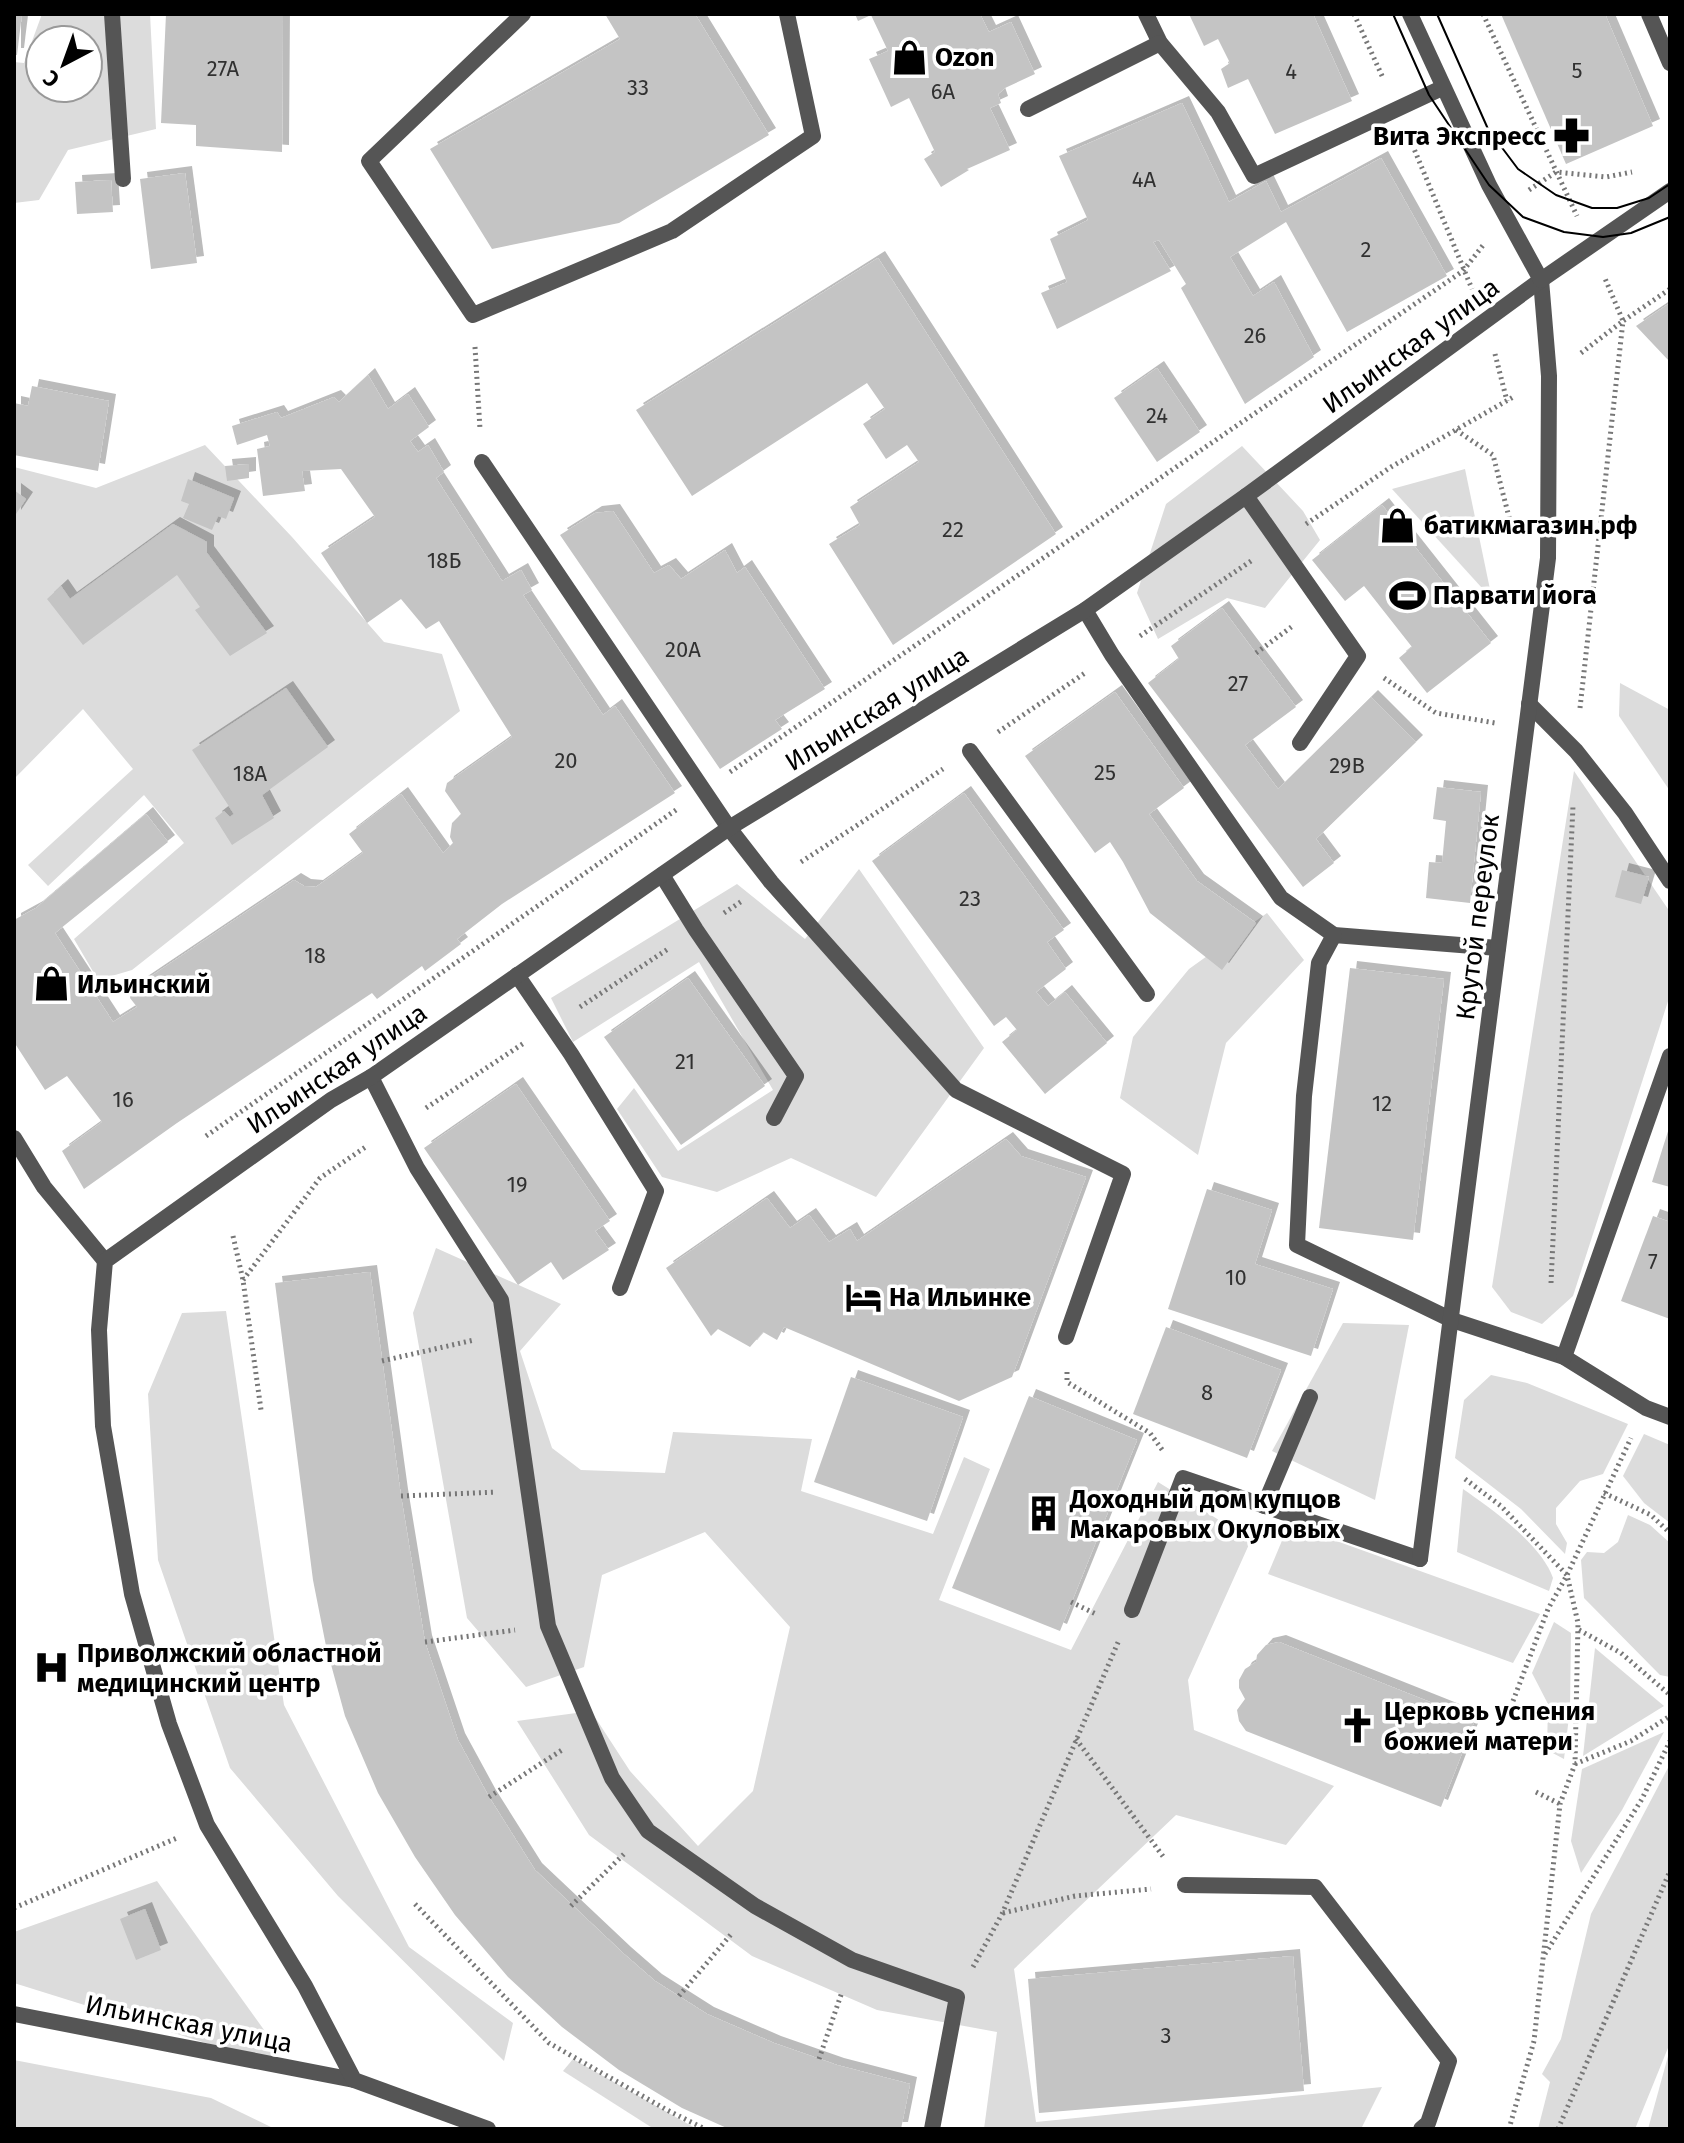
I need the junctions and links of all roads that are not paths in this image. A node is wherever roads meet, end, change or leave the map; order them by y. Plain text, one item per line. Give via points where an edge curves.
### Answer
1 (112, 14) edge
2 (523, 14) edge
3 (787, 14) edge
4 (1146, 14) edge
5 (1410, 14) edge
6 (1649, 14) edge
7 (1160, 43) junction
8 (1670, 63) edge
9 (1442, 88) junction
10 (1028, 109) dead end
11 (123, 179) dead end
12 (1670, 191) edge
13 (1541, 280) junction
14 (482, 462) road end
15 (1246, 496) junction
16 (1085, 610) junction
17 (1529, 704) junction
18 (1300, 743) dead end
19 (970, 751) road end
20 (729, 828) junction
21 (662, 875) junction
22 (1670, 881) edge
23 (1334, 935) junction
24 (1498, 948) junction
25 (517, 975) junction
26 (1147, 994) dead end
27 (1670, 1056) edge
28 (371, 1077) junction
29 (774, 1118) dead end
30 (14, 1138) edge
31 (105, 1261) junction
32 (620, 1288) dead end
33 (1452, 1320) junction
34 (1066, 1337) road end
35 (1564, 1357) junction
36 (1310, 1397) dead end
37 (1670, 1417) edge
38 (1264, 1506) junction
39 (1132, 1610) road end
40 (1185, 1885) road end
41 (14, 2014) edge
42 (354, 2080) junction
43 (488, 2129) edge
44 (932, 2129) edge
45 (1421, 2129) edge

1 - 11 street
2 - 3 street via 369,161 473,315 672,231 813,136
4 - 7 street
5 - 9 street
6 - 8 street
7 - 9 street via 1218,112 1254,176
7 - 10 street
9 - 13 street
12 - 13 street, Ильинская улица
13 - 15 street, Ильинская улица
13 - 17 street, Крутой переулок via 1549,376 1548,558
14 - 20 street
15 - 16 street, Ильинская улица
15 - 18 street via 1358,656
16 - 20 street, Ильинская улица
16 - 23 street via 1281,898
17 - 22 street via 1576,751
17 - 24 street, Крутой переулок
19 - 26 street
20 - 21 street, Ильинская улица
20 - 34 street via 956,1090 1123,1174
21 - 25 street, Ильинская улица
21 - 29 street via 796,1076
23 - 24 street
23 - 33 street via 1319,963 1304,1096 1297,1245
24 - 33 street, Крутой переулок
25 - 28 street, Ильинская улица
25 - 32 street via 656,1191
27 - 35 street
28 - 31 street, Ильинская улица
28 - 44 street via 417,1168 501,1300 548,1626 612,1778 648,1831 755,1906 852,1960 957,1997
30 - 31 street via 44,1187
31 - 42 street via 99,1330 103,1426 132,1594 169,1724 207,1825 305,1986
33 - 35 street
33 - 38 street, Крутой переулок via 1420,1559
35 - 37 street
36 - 38 street
38 - 39 street via 1183,1478
40 - 45 street via 1315,1887 1449,2061 1428,2123
41 - 42 street, Ильинская улица
42 - 43 street, Ильинская улица

